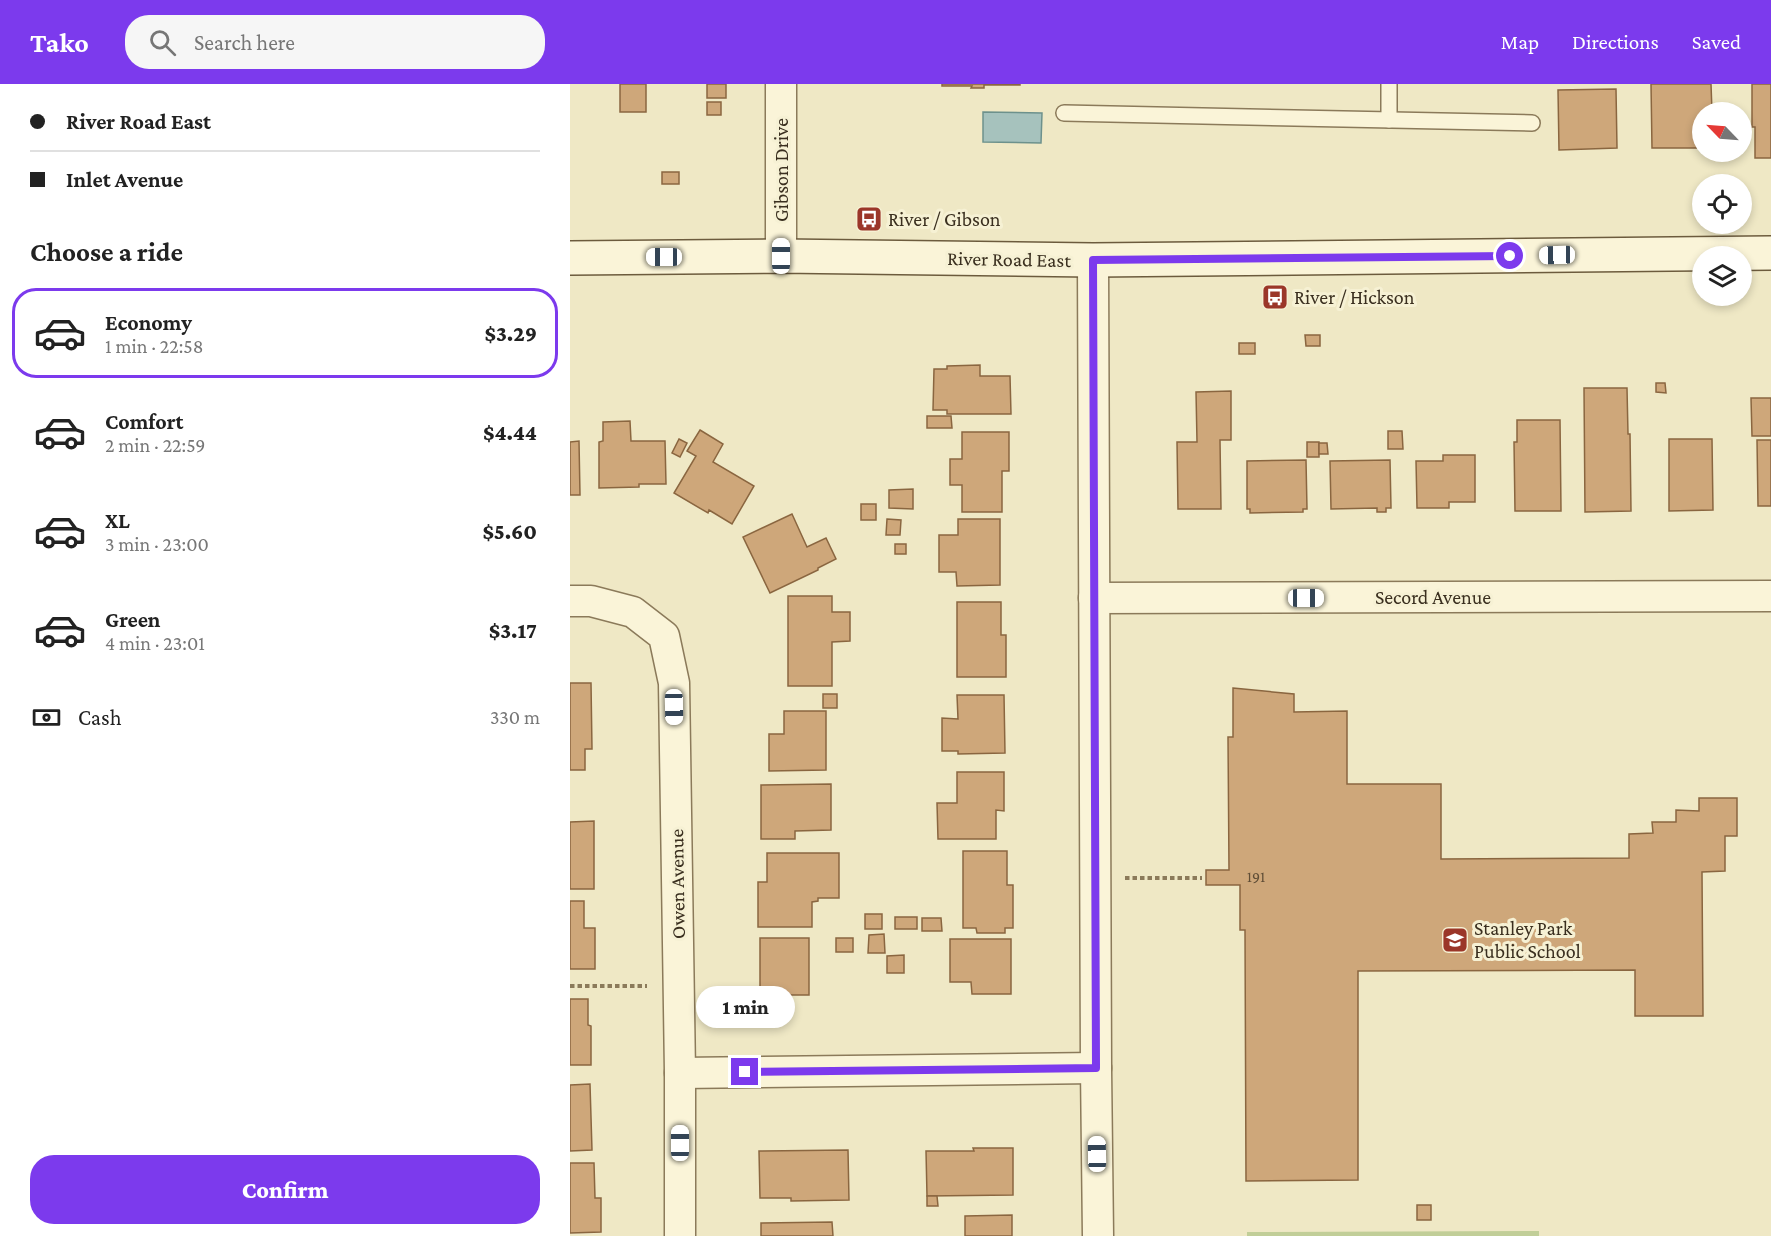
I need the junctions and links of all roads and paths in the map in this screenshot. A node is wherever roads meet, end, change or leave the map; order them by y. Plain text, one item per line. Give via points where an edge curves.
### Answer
1 (781, 84) edge
2 (1389, 84) edge
3 (1064, 113) dead end
4 (1389, 120) junction
5 (1532, 123) dead end
6 (1771, 253) edge
7 (781, 256) junction
8 (570, 258) edge
9 (1093, 260) junction
10 (1771, 596) edge
11 (1094, 598) junction
12 (570, 601) edge
13 (1095, 878) junction
14 (1202, 878) dead end
15 (570, 986) edge
16 (679, 986) junction
17 (1096, 1068) junction
18 (680, 1073) junction
19 (680, 1236) edge
20 (1098, 1236) edge

1 - 7 street, Gibson Drive
2 - 4 lane
3 - 4 lane
4 - 5 lane
6 - 9 street, River Road East
7 - 8 street, River Road East
7 - 9 street, River Road East
9 - 11 street
10 - 11 street, Secord Avenue
11 - 13 street
12 - 16 street, Owen Avenue via 591,601 633,612 664,636 674,683
13 - 14 path
13 - 17 street
15 - 16 path
16 - 18 street, Owen Avenue
17 - 18 street
17 - 20 street
18 - 19 street, Owen Avenue

